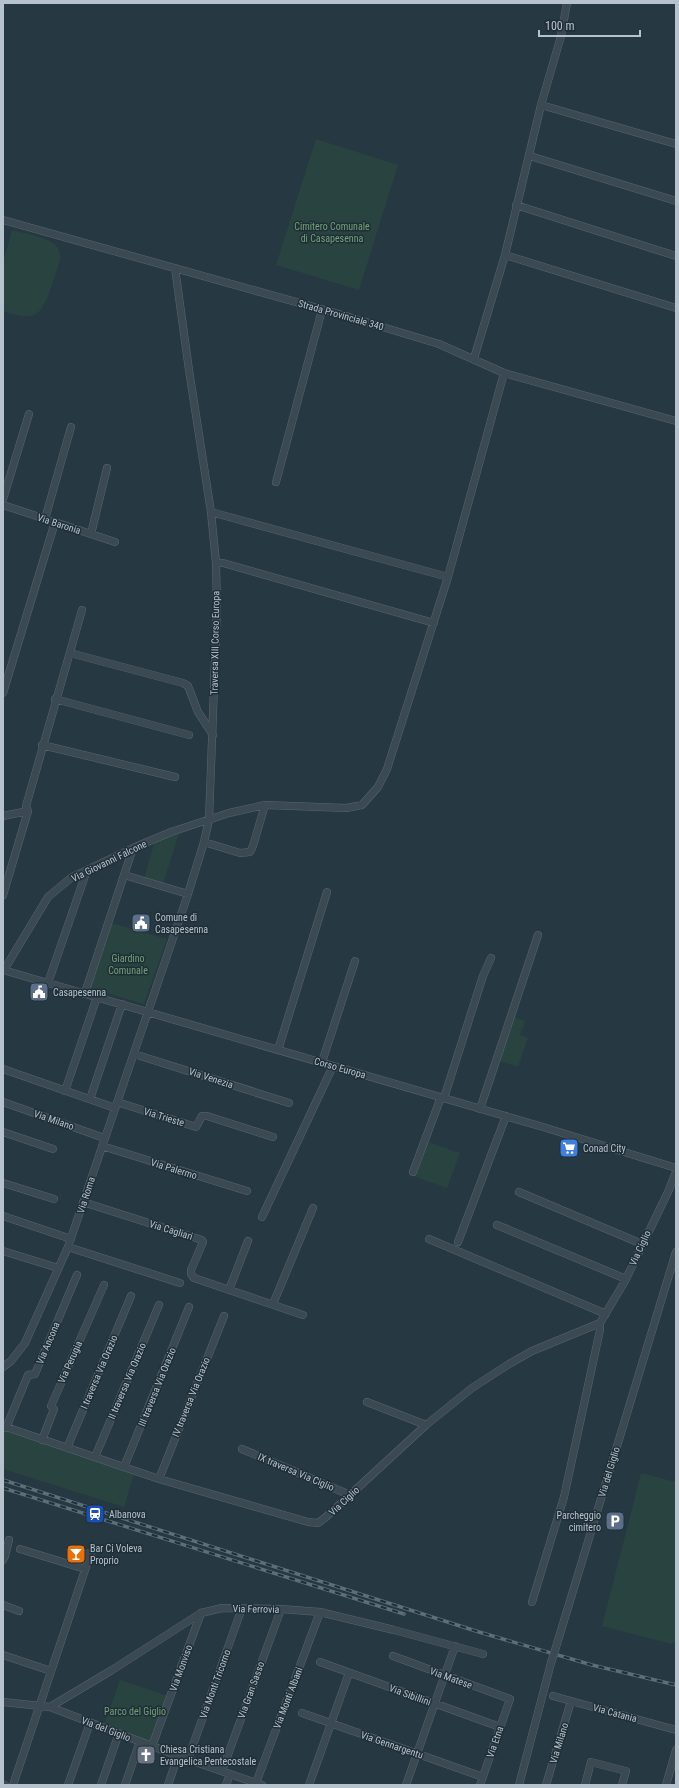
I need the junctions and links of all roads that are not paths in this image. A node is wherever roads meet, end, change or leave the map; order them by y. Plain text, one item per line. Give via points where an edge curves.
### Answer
1 (567, 3) edge
2 (541, 105) junction
3 (676, 144) edge
4 (530, 156) junction
5 (676, 201) edge
6 (516, 205) junction
7 (3, 220) edge
8 (505, 255) junction
9 (676, 256) edge
10 (175, 268) junction
11 (676, 308) edge
12 (322, 310) junction
13 (475, 359) junction
14 (504, 373) junction
15 (29, 414) dead end
16 (676, 421) edge
17 (71, 427) dead end
18 (107, 468) dead end
19 (276, 482) dead end
20 (3, 499) edge
21 (3, 505) edge
22 (211, 512) junction
23 (45, 519) junction
24 (55, 522) junction
25 (91, 534) junction
26 (115, 542) dead end
27 (216, 563) junction
28 (448, 577) junction
29 (82, 610) dead end
30 (434, 623) junction
31 (70, 653) junction
32 (3, 693) edge
33 (55, 699) junction
34 (189, 735) dead end
35 (213, 735) junction
36 (42, 745) junction
37 (175, 778) dead end
38 (265, 805) junction
39 (28, 811) junction
40 (3, 816) edge
41 (209, 820) junction
42 (204, 842) junction
43 (133, 848) junction
44 (87, 870) junction
45 (124, 875) junction
46 (327, 892) dead end
47 (188, 894) junction
48 (3, 895) edge
49 (538, 935) dead end
50 (491, 958) dead end
51 (355, 961) dead end
52 (4, 970) edge
53 (48, 983) junction
54 (84, 993) junction
55 (97, 997) junction
56 (122, 1004) junction
57 (148, 1012) junction
58 (278, 1050) junction
59 (134, 1054) junction
60 (322, 1062) junction
61 (333, 1066) junction
62 (3, 1069) edge
63 (65, 1091) junction
64 (442, 1097) junction
65 (90, 1099) junction
66 (3, 1102) edge
67 (289, 1103) dead end
68 (116, 1105) junction
69 (480, 1109) junction
70 (506, 1116) junction
71 (3, 1132) edge
72 (273, 1137) dead end
73 (104, 1138) junction
74 (102, 1146) junction
75 (53, 1149) dead end
76 (676, 1168) edge
77 (413, 1172) dead end
78 (676, 1172) edge
79 (3, 1183) edge
80 (247, 1191) dead end
81 (519, 1192) dead end
82 (54, 1199) dead end
83 (83, 1202) junction
84 (313, 1208) dead end
85 (3, 1216) edge
86 (262, 1217) dead end
87 (497, 1225) dead end
88 (71, 1239) junction
89 (430, 1239) dead end
90 (248, 1242) dead end
91 (458, 1242) dead end
92 (642, 1244) junction
93 (68, 1247) junction
94 (3, 1251) edge
95 (676, 1252) edge
96 (58, 1268) junction
97 (76, 1275) dead end
98 (626, 1279) junction
99 (180, 1283) dead end
100 (104, 1285) dead end
101 (229, 1290) junction
102 (131, 1296) dead end
103 (274, 1304) junction
104 (160, 1305) dead end
105 (189, 1307) dead end
106 (606, 1314) junction
107 (302, 1315) dead end
108 (224, 1316) dead end
109 (600, 1322) junction
110 (3, 1367) edge
111 (367, 1402) dead end
112 (426, 1425) junction
113 (5, 1427) edge
114 (42, 1440) junction
115 (67, 1448) junction
116 (242, 1449) dead end
117 (95, 1458) junction
118 (124, 1467) junction
119 (159, 1478) junction
120 (350, 1496) junction
121 (9, 1540) dead end
122 (20, 1549) dead end
123 (3, 1560) edge
124 (88, 1561) dead end
125 (85, 1569) junction
126 (532, 1602) dead end
127 (3, 1605) edge
128 (242, 1608) junction
129 (281, 1609) junction
130 (19, 1611) dead end
131 (320, 1612) junction
132 (201, 1613) junction
133 (455, 1646) junction
134 (483, 1654) dead end
135 (3, 1655) edge
136 (393, 1656) dead end
137 (320, 1662) dead end
138 (51, 1671) junction
139 (349, 1673) junction
140 (444, 1675) junction
141 (553, 1696) dead end
142 (510, 1699) joint
143 (571, 1701) junction
144 (3, 1702) edge
145 (434, 1703) junction
146 (40, 1705) junction
147 (50, 1707) junction
148 (302, 1713) dead end
149 (90, 1722) junction
150 (331, 1723) junction
151 (500, 1728) junction
152 (676, 1730) edge
153 (119, 1733) junction
154 (140, 1741) junction
155 (152, 1746) junction
156 (676, 1750) edge
157 (417, 1754) junction
158 (178, 1756) junction
159 (188, 1759) junction
160 (222, 1771) junction
161 (230, 1774) junction
162 (483, 1777) junction
163 (259, 1784) edge
164 (13, 1785) edge
165 (68, 1785) edge
166 (101, 1785) edge
167 (124, 1785) edge
168 (168, 1785) edge
169 (226, 1785) edge
170 (309, 1785) edge
171 (406, 1785) edge
172 (480, 1785) edge
173 (519, 1785) edge
174 (546, 1785) edge
175 (585, 1785) edge
176 (622, 1785) edge
177 (666, 1785) edge

1 - 2 street via 561,36
2 - 3 street
2 - 4 street
4 - 5 street
4 - 6 street
6 - 8 street
6 - 9 street
7 - 10 street, Strada Provinciale 340
8 - 11 street
8 - 13 street
10 - 12 street, Strada Provinciale 340
10 - 22 street, Traversa XIII Corso Europa
12 - 13 street, Strada Provinciale 340 via 439,344
12 - 19 street
13 - 14 street, Strada Provinciale 340
14 - 16 street, Strada Provinciale 340
14 - 28 street, Via Giovanni Falcone
15 - 20 street
17 - 23 street
18 - 25 street
21 - 23 street, Via Baronia
22 - 27 street, Traversa XIII Corso Europa
22 - 28 street
23 - 24 street, Via Baronia
24 - 25 street, Via Baronia
24 - 32 street
25 - 26 street, Via Baronia
27 - 30 street
27 - 35 street, Traversa XIII Corso Europa
28 - 30 street, Via Giovanni Falcone
29 - 31 street
30 - 38 street, Via Giovanni Falcone via 387,769 378,788 362,805 346,808
31 - 33 street
31 - 35 street via 183,683 188,686 198,712
33 - 34 street
33 - 36 street
35 - 41 street, Traversa XIII Corso Europa
36 - 37 street
36 - 39 street via 26,806
38 - 41 street, Via Giovanni Falcone
38 - 42 street via 250,852 240,853
39 - 40 street
39 - 48 street
41 - 42 street, Traversa XIII Corso Europa
41 - 43 street, Via Giovanni Falcone
42 - 47 street, Traversa XIII Corso Europa
43 - 44 street, Via Giovanni Falcone
43 - 45 street
44 - 52 street, Via Giovanni Falcone via 72,877 48,897
44 - 53 street
45 - 47 street
45 - 54 street
46 - 58 street
47 - 57 street, Traversa XIII Corso Europa
49 - 69 street
50 - 64 street
51 - 60 street
52 - 53 street, Corso Europa
53 - 54 street, Corso Europa
54 - 55 street, Corso Europa
55 - 56 street, Corso Europa
55 - 63 street
56 - 57 street, Corso Europa
56 - 65 street
57 - 58 street, Corso Europa
57 - 59 street, Via Roma
58 - 60 street, Corso Europa
59 - 67 street, Via Venezia
59 - 68 street, Via Roma
60 - 61 street, Corso Europa
61 - 64 street, Corso Europa
61 - 86 street
62 - 63 street
63 - 65 street
64 - 69 street, Corso Europa
64 - 77 street
65 - 68 street
66 - 73 street, Via Milano
68 - 72 street, Via Trieste via 196,1127 200,1117 207,1116
68 - 73 street, Via Roma
69 - 70 street, Corso Europa
70 - 76 street, Corso Europa
70 - 91 street
71 - 75 street
73 - 74 street, Via Roma
74 - 80 street, Via Palermo
74 - 83 street, Via Roma
78 - 92 street, Via Ciglio
79 - 82 street
81 - 92 street
83 - 88 street, Via Roma
83 - 101 street, Via Cagliari via 202,1240 191,1274 194,1278
84 - 103 street
85 - 88 street
87 - 98 street
88 - 93 street, Via Roma
89 - 106 street
90 - 101 street
92 - 98 street, Via Ciglio
93 - 96 street, Via Roma
93 - 99 street
94 - 96 street
95 - 173 street, Via del Giglio, bridge via 551,1663
96 - 110 street, Via Roma via 25,1343
97 - 113 street, Via Ancona via 35,1374 28,1375
98 - 106 street, Via Ciglio
100 - 114 street, Via Perugia via 50,1406 54,1409
101 - 103 street, Via Cagliari
102 - 115 street, I traversa Via Orazio
103 - 107 street, Via Cagliari
104 - 117 street, II traversa Via Orazio
105 - 118 street, III traversa Via Orazio
106 - 109 street, Via Ciglio
108 - 119 street, IV traversa Via Orazio
109 - 112 street, Via Ciglio via 532,1351 509,1364 472,1388
109 - 126 street, Via Ciglio via 564,1497
111 - 112 street
112 - 120 street, Via Ciglio
113 - 114 street, Via Ciglio
114 - 115 street, Via Ciglio
115 - 117 street, Via Ciglio
116 - 120 street, IX traversa Via Ciglio
117 - 118 street, Via Ciglio
118 - 119 street, Via Ciglio
119 - 120 street, Via Ciglio via 318,1523
121 - 123 street
122 - 125 street
124 - 125 street
125 - 138 street
127 - 130 street
128 - 129 street, Via Ferrovia
128 - 132 street, Via Ferrovia via 222,1608
128 - 159 street, Via Monti Tricorno
129 - 131 street, Via Ferrovia
129 - 160 street, Via Gran Sasso
131 - 133 street, Via Ferrovia
131 - 163 street, Via Monti Albani
132 - 147 street, Via Ferrovia
132 - 155 street, Via Monviso
133 - 134 street, Via Ferrovia
133 - 140 street
135 - 138 street
136 - 140 street, Via Matese
137 - 139 street, Via Sibillini
138 - 146 street
139 - 145 street, Via Sibillini
139 - 150 street
140 - 142 street, Via Matese
140 - 145 street
141 - 143 street, Via Catania
142 - 151 street, Via Etna
143 - 152 street, Via Catania
143 - 174 street, Via Milano
144 - 146 street, Via del Giglio
145 - 151 street, Via Sibillini
145 - 157 street
146 - 147 street, Via del Giglio
146 - 164 street
147 - 149 street, Via del Giglio
148 - 150 street, Via Gennargentu
149 - 153 street, Via del Giglio
149 - 165 street
150 - 157 street, Via Gennargentu
150 - 170 street
151 - 162 street, Via Etna
153 - 154 street, Via del Giglio
153 - 166 street
154 - 155 street, Via del Giglio
154 - 167 street
155 - 158 street, Via del Giglio
156 - 177 street
157 - 162 street, Via Gennargentu
157 - 171 street
158 - 159 street, Via del Giglio
158 - 168 street
159 - 160 street, Via del Giglio
160 - 161 street, Via del Giglio
161 - 163 street, Via del Giglio
161 - 169 street
162 - 172 street, Via Etna
175 - 176 street via 591,1762 626,1772

